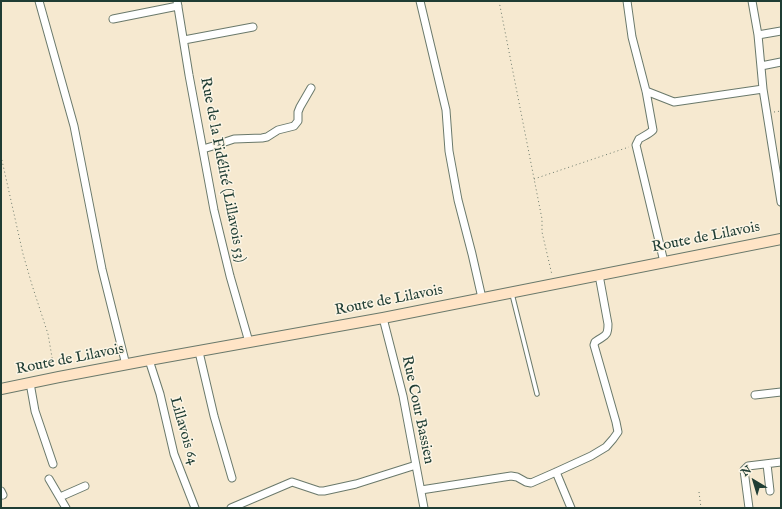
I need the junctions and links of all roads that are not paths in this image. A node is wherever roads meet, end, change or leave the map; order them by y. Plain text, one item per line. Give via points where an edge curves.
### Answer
1 (39, 1) edge
2 (420, 1) edge
3 (627, 1) edge
4 (752, 1) edge
5 (178, 3) edge
6 (113, 19) dead end
7 (253, 27) dead end
8 (781, 31) edge
9 (758, 35) junction
10 (184, 40) junction
11 (781, 62) edge
12 (761, 66) junction
13 (311, 88) dead end
14 (763, 89) junction
15 (646, 91) junction
16 (203, 149) junction
17 (781, 202) edge
18 (781, 239) edge
19 (664, 262) junction
20 (599, 275) junction
21 (511, 292) junction
22 (482, 298) junction
23 (383, 318) junction
24 (249, 342) junction
25 (199, 352) junction
26 (149, 360) junction
27 (126, 365) junction
28 (30, 383) junction
29 (1, 389) edge
30 (781, 392) edge
31 (537, 394) dead end
32 (755, 395) dead end
33 (781, 462) edge
34 (53, 464) dead end
35 (767, 464) junction
36 (416, 465) junction
37 (556, 472) junction
38 (232, 478) dead end
39 (49, 479) dead end
40 (85, 486) dead end
41 (421, 490) junction
42 (770, 491) dead end
43 (60, 497) junction
44 (66, 508) edge
45 (195, 508) edge
46 (231, 508) edge
47 (424, 508) edge
48 (571, 508) edge
49 (750, 508) edge

1 - 27 street via 74,126 102,269
2 - 22 street via 446,110 449,151 458,200
3 - 15 street via 632,37
4 - 9 street
5 - 6 street
5 - 10 street, Rue de la Fidélité (Lillavois 53)
7 - 10 street
8 - 9 street
9 - 12 street
10 - 16 street, Rue de la Fidélité (Lillavois 53)
11 - 12 street
12 - 14 street
13 - 16 street via 300,107 298,121 294,126 262,138 234,139
14 - 15 street via 674,102
14 - 17 street
15 - 19 street via 653,130 638,139 636,145
16 - 24 street, Rue de la Fidélité (Lillavois 53) via 214,210
18 - 19 main road, Route de Lilavois
19 - 20 main road, Route de Lilavois
20 - 21 main road, Route de Lilavois
20 - 37 street via 608,331 594,345 618,432 606,447
21 - 22 main road, Route de Lilavois
21 - 31 lane
22 - 23 main road, Route de Lilavois
23 - 24 main road, Route de Lilavois
23 - 36 street, Rue Cour Bassien via 403,396
24 - 25 main road, Route de Lilavois
25 - 26 main road, Route de Lilavois
25 - 38 street
26 - 27 main road, Route de Lilavois
26 - 45 street, Lillavois 64 via 174,454
27 - 28 main road, Route de Lilavois
28 - 29 main road, Route de Lilavois
28 - 34 street via 35,411
30 - 32 street
33 - 35 street
35 - 42 street
35 - 49 street via 748,466 744,470
36 - 41 street, Rue Cour Bassien
36 - 46 street via 324,491 292,482
37 - 41 street via 531,482 511,476
37 - 48 street
39 - 43 street
40 - 43 street
41 - 47 street, Rue Cour Bassien
43 - 44 street

